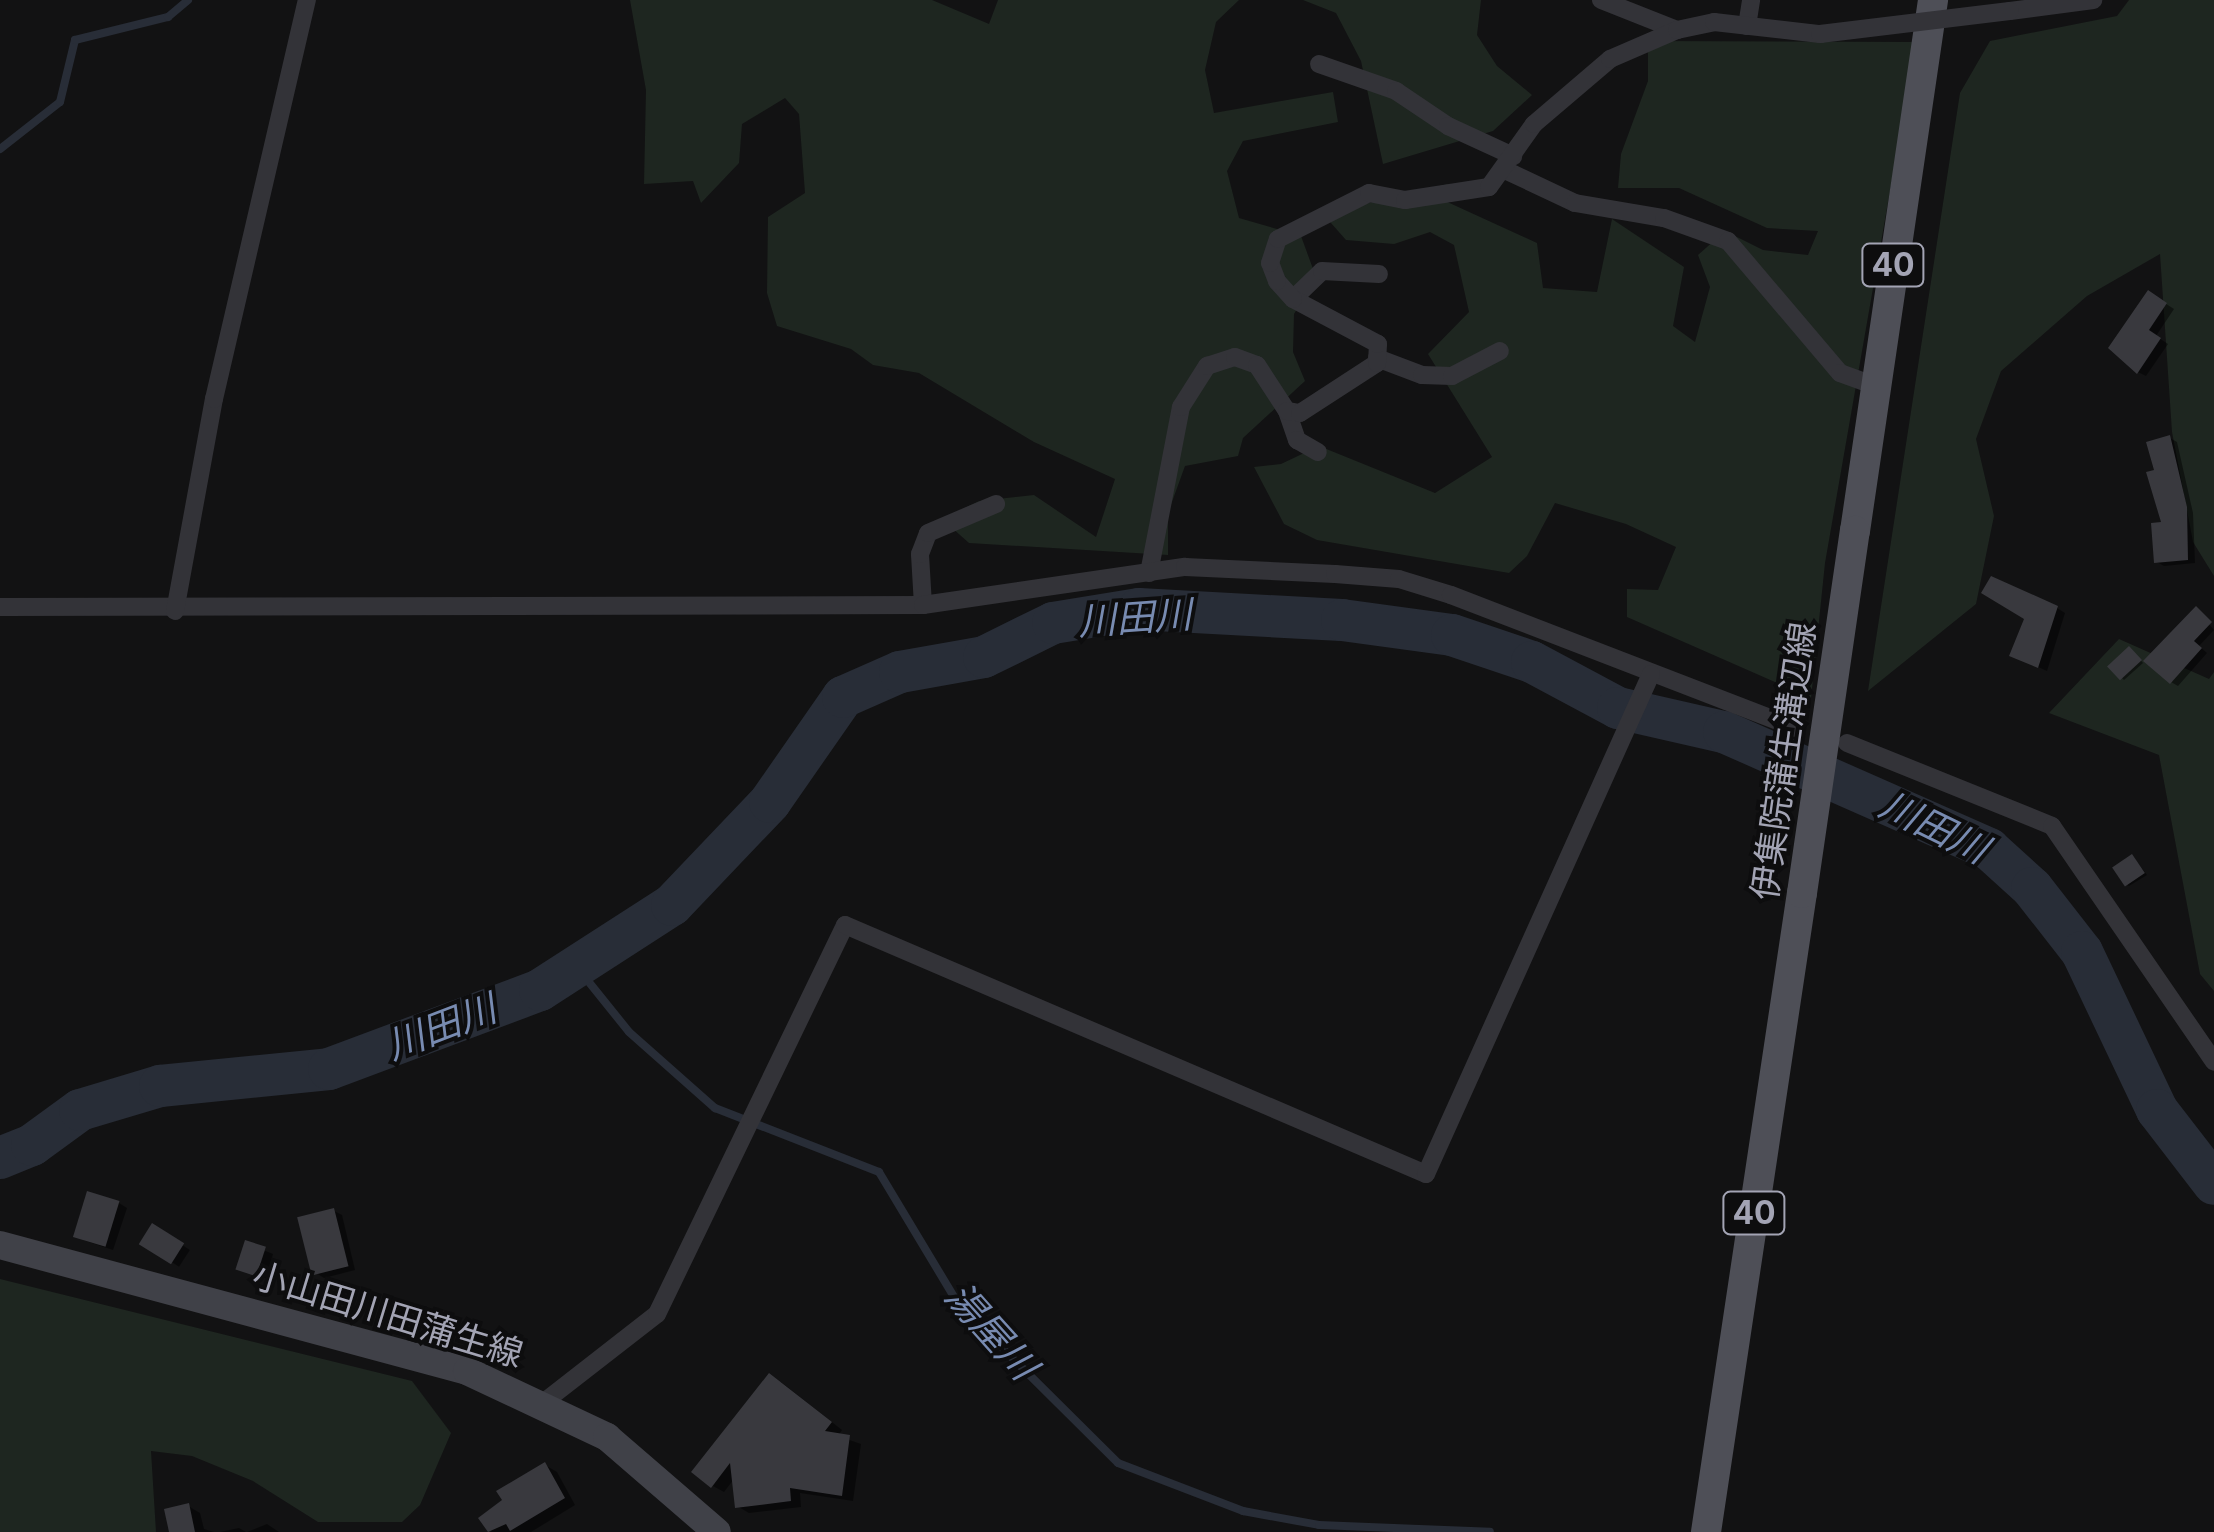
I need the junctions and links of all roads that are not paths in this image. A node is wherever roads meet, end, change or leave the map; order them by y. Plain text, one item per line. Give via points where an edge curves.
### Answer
1 (307, 0) edge
2 (1601, 0) edge
3 (1751, 0) edge
4 (1932, 0) edge
5 (2093, 0) edge
6 (1631, 4) edge
7 (2021, 7) edge
8 (1747, 26) junction
9 (1677, 30) junction
10 (1319, 64) dead end
11 (1509, 164) junction
12 (1378, 274) dead end
13 (1294, 299) junction
14 (1500, 351) dead end
15 (1377, 358) junction
16 (1876, 386) junction
17 (1288, 411) junction
18 (1318, 452) dead end
19 (996, 504) dead end
20 (1149, 573) junction
21 (924, 605) junction
22 (0, 607) edge
23 (175, 611) junction
24 (1651, 674) junction
25 (1795, 728) dead end
26 (1847, 743) dead end
27 (2214, 1062) edge
28 (0, 1246) edge
29 (544, 1402) junction
30 (717, 1532) edge
31 (1706, 1532) edge

1 - 23 street via 214,399
2 - 6 street
3 - 8 street
4 - 16 main road, 伊集院蒲生溝辺線 / 40
5 - 7 street
6 - 9 street
7 - 8 street, bridge via 1820,34
8 - 9 street via 1714,22
9 - 11 street via 1610,59 1534,124
10 - 11 street via 1396,91
11 - 13 street via 1490,187 1405,200 1370,194 1278,239 1270,262
11 - 16 street via 1576,203 1664,218 1728,242 1840,374
12 - 13 street via 1322,272
13 - 15 street via 1357,328 1378,344
14 - 15 street via 1452,376 1422,375
15 - 17 street via 1300,413
16 - 31 main road, 伊集院蒲生溝辺線 / 40, bridge
17 - 18 street via 1297,440
17 - 20 street via 1256,365 1235,358 1207,366 1181,407
19 - 21 street via 928,533 920,554
20 - 21 street
20 - 24 street via 1185,567 1399,579
21 - 23 street
22 - 23 street
24 - 25 street
24 - 29 street via 1426,1174 845,925 657,1314
26 - 27 street via 2052,826
28 - 29 main road, 小山田川田蒲生線 via 396,1349
29 - 30 main road, 小山田川田蒲生線 via 607,1437

